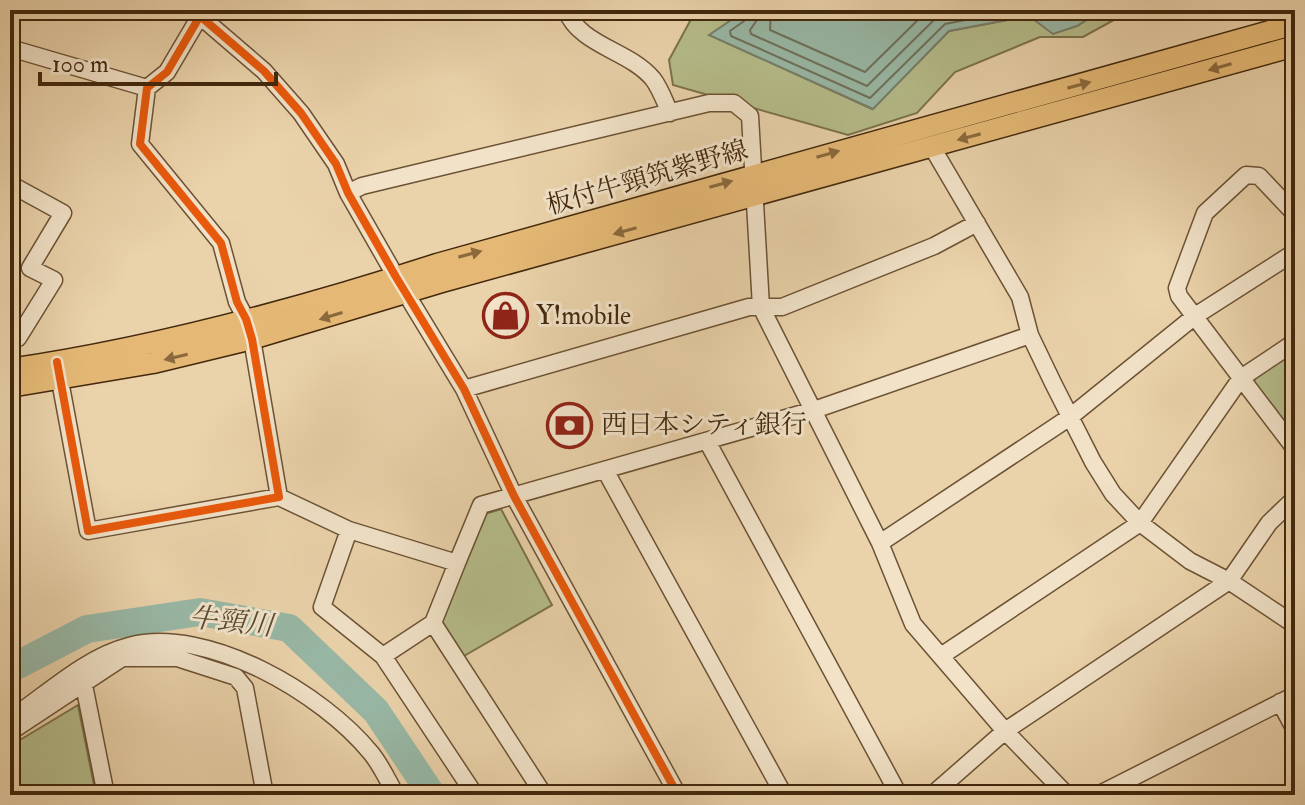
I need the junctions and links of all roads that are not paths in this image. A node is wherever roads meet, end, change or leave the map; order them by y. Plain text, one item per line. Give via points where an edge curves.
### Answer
1 (566, 10) edge
2 (197, 13) edge
3 (1295, 24) edge
4 (1295, 46) edge
5 (10, 48) edge
6 (147, 88) junction
7 (670, 113) junction
8 (932, 147) junction
9 (10, 184) edge
10 (754, 185) junction
11 (348, 193) junction
12 (1295, 214) edge
13 (977, 223) junction
14 (1295, 252) edge
15 (401, 285) junction
16 (761, 307) junction
17 (1195, 316) junction
18 (246, 319) junction
19 (10, 333) edge
20 (1030, 335) junction
21 (252, 339) junction
22 (1295, 342) edge
23 (10, 369) edge
24 (58, 371) junction
25 (1241, 378) junction
26 (10, 387) edge
27 (464, 389) junction
28 (814, 410) junction
29 (1070, 417) junction
30 (707, 441) junction
31 (1295, 449) edge
32 (605, 470) junction
33 (514, 496) junction
34 (279, 497) junction
35 (1295, 498) edge
36 (1140, 523) junction
37 (349, 530) junction
38 (880, 543) junction
39 (457, 563) junction
40 (1229, 581) junction
41 (433, 623) junction
42 (1295, 625) edge
43 (383, 656) junction
44 (941, 656) junction
45 (84, 685) junction
46 (1288, 699) edge
47 (10, 719) edge
48 (1295, 730) edge
49 (1005, 731) junction
50 (10, 732) edge
51 (1295, 792) edge
52 (106, 795) edge
53 (265, 795) edge
54 (396, 795) edge
55 (475, 795) edge
56 (544, 795) edge
57 (678, 795) edge
58 (784, 795) edge
59 (899, 795) edge
60 (932, 795) edge
61 (1067, 795) edge
62 (1098, 795) edge
63 (1289, 795) edge

1 - 7 street via 579,30 653,79
2 - 6 street via 167,72
2 - 11 street via 264,71 301,113 336,164
10 -> 3 main road, 板付牛頸筑紫野線
4 -> 8 main road, 板付牛頸筑紫野線
5 - 6 street
6 - 18 street via 140,144 221,243
7 - 10 street via 734,103 750,116
7 - 11 street
8 - 10 main road, 板付牛頸筑紫野線
8 - 13 street
9 - 19 street via 63,213 30,268 54,280 18,338
10 - 15 main road, 板付牛頸筑紫野線
10 - 16 street
11 - 15 street
12 - 17 street via 1259,176 1246,175 1205,213 1177,288
13 - 16 street via 934,246 782,307
13 - 20 street via 1020,297
14 - 17 street
15 - 18 main road, 板付牛頸筑紫野線 via 362,289
15 -> 21 main road, 板付牛頸筑紫野線
15 - 27 street
16 - 27 street
16 - 28 street
17 - 25 street
17 - 29 street
18 - 21 street
18 - 24 main road, 板付牛頸筑紫野線
20 - 28 street
20 - 29 street
21 -> 24 main road, 板付牛頸筑紫野線 via 153,363
21 - 34 street
22 - 25 street
23 - 24 main road, 板付牛頸筑紫野線
24 - 26 main road, 板付牛頸筑紫野線
24 - 34 street via 88,531
25 - 31 street
25 - 36 street
27 - 33 street
28 - 30 street
28 - 38 street
29 - 36 street via 1113,494
29 - 38 street
30 - 32 street
30 - 59 street
32 - 33 street
32 - 58 street
33 - 39 street via 481,505
33 - 57 street
34 - 37 street
35 - 40 street via 1269,523
36 - 40 street via 1190,561
36 - 44 street
37 - 39 street
37 - 43 street via 322,607
38 - 44 street via 913,624
39 - 41 street
40 - 42 street
40 - 49 street
41 - 43 street
41 - 56 street
43 - 55 street
44 - 49 street
45 - 50 street
45 - 52 street
45 - 53 street via 122,658 177,658 236,677 245,688
46 - 48 street
46 - 62 street
47 - 54 street via 113,651 176,642 245,663 299,691 372,753
49 - 60 street
49 - 61 street
51 - 63 street

